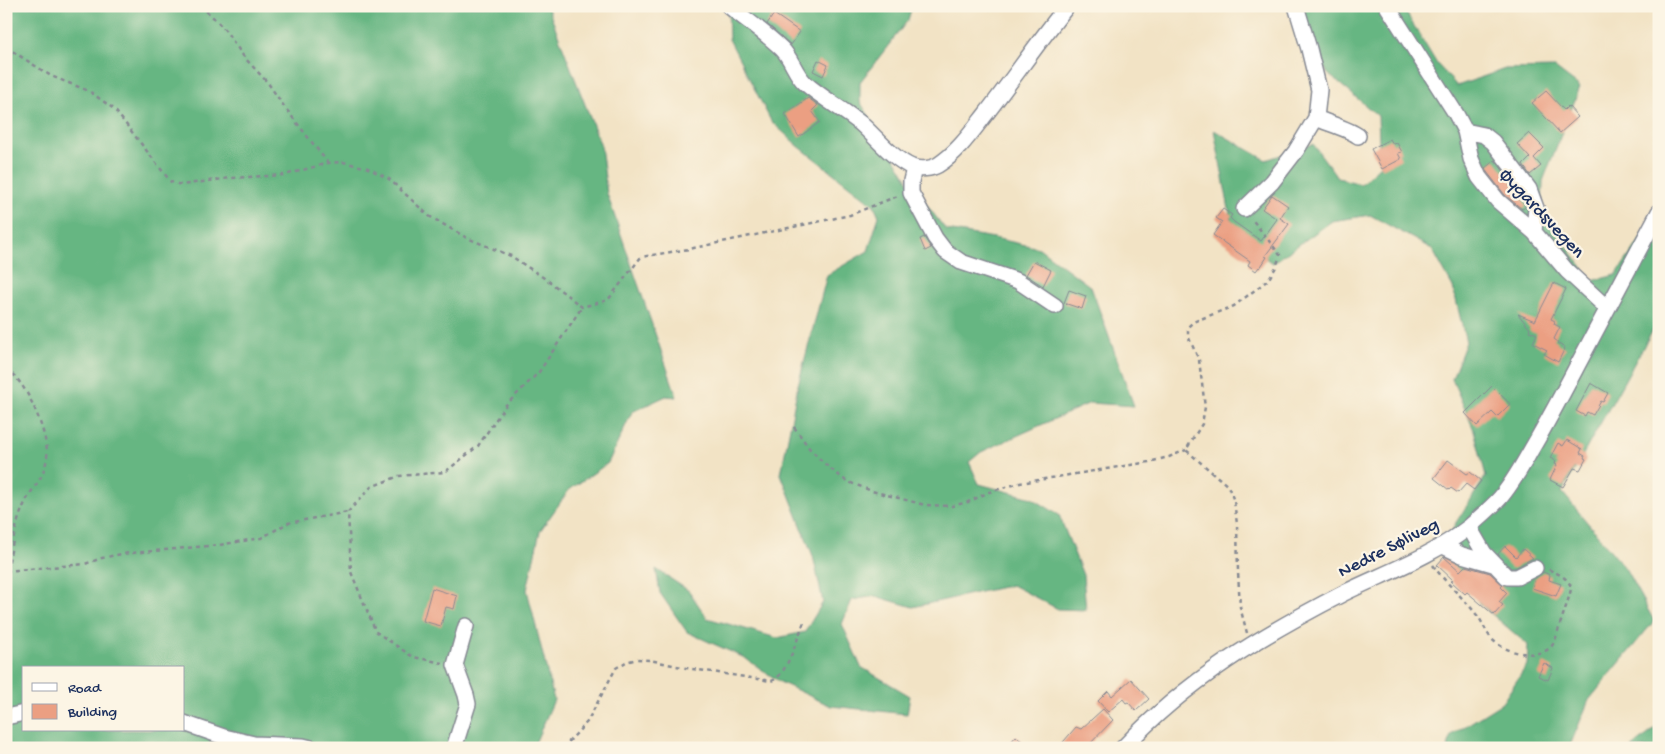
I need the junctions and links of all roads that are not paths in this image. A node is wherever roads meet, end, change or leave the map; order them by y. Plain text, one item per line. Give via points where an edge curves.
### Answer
1 (729, 6) edge
2 (1067, 6) edge
3 (1296, 6) edge
4 (1387, 6) edge
5 (1316, 118) junction
6 (1464, 132) junction
7 (1358, 136) dead end
8 (914, 168) junction
9 (1244, 209) road end
10 (1659, 212) edge
11 (1534, 232) junction
12 (1056, 306) dead end
13 (1608, 308) junction
14 (1469, 527) junction
15 (1443, 546) junction
16 (1493, 564) junction
17 (1535, 568) road end
18 (466, 626) dead end
19 (22, 713) edge
20 (6, 717) edge
21 (185, 723) edge
22 (311, 748) edge
23 (454, 748) edge
24 (1123, 748) edge

1 - 8 street via 782,49 804,82
2 - 8 street via 952,153 937,166
3 - 5 street via 1319,90
4 - 6 street, Øygardsvegen via 1456,114
5 - 7 street
5 - 9 street via 1272,182
6 - 11 street, Øygardsvegen via 1479,177 1498,200
6 - 11 street via 1484,135 1493,142 1529,189 1536,208
8 - 12 street via 911,181 914,202 945,251 961,262 1018,280
10 - 13 street, Nedre Søliveg
11 - 13 street, Øygardsvegen via 1567,271
13 - 14 street, Nedre Søliveg via 1524,462 1500,498
14 - 15 street, Nedre Søliveg
14 - 16 street
15 - 16 street
15 - 24 street, Nedre Søliveg via 1346,592 1252,644 1181,694
16 - 17 street via 1509,578
18 - 23 street via 455,665 468,704
19 - 20 street
21 - 22 street via 254,744

